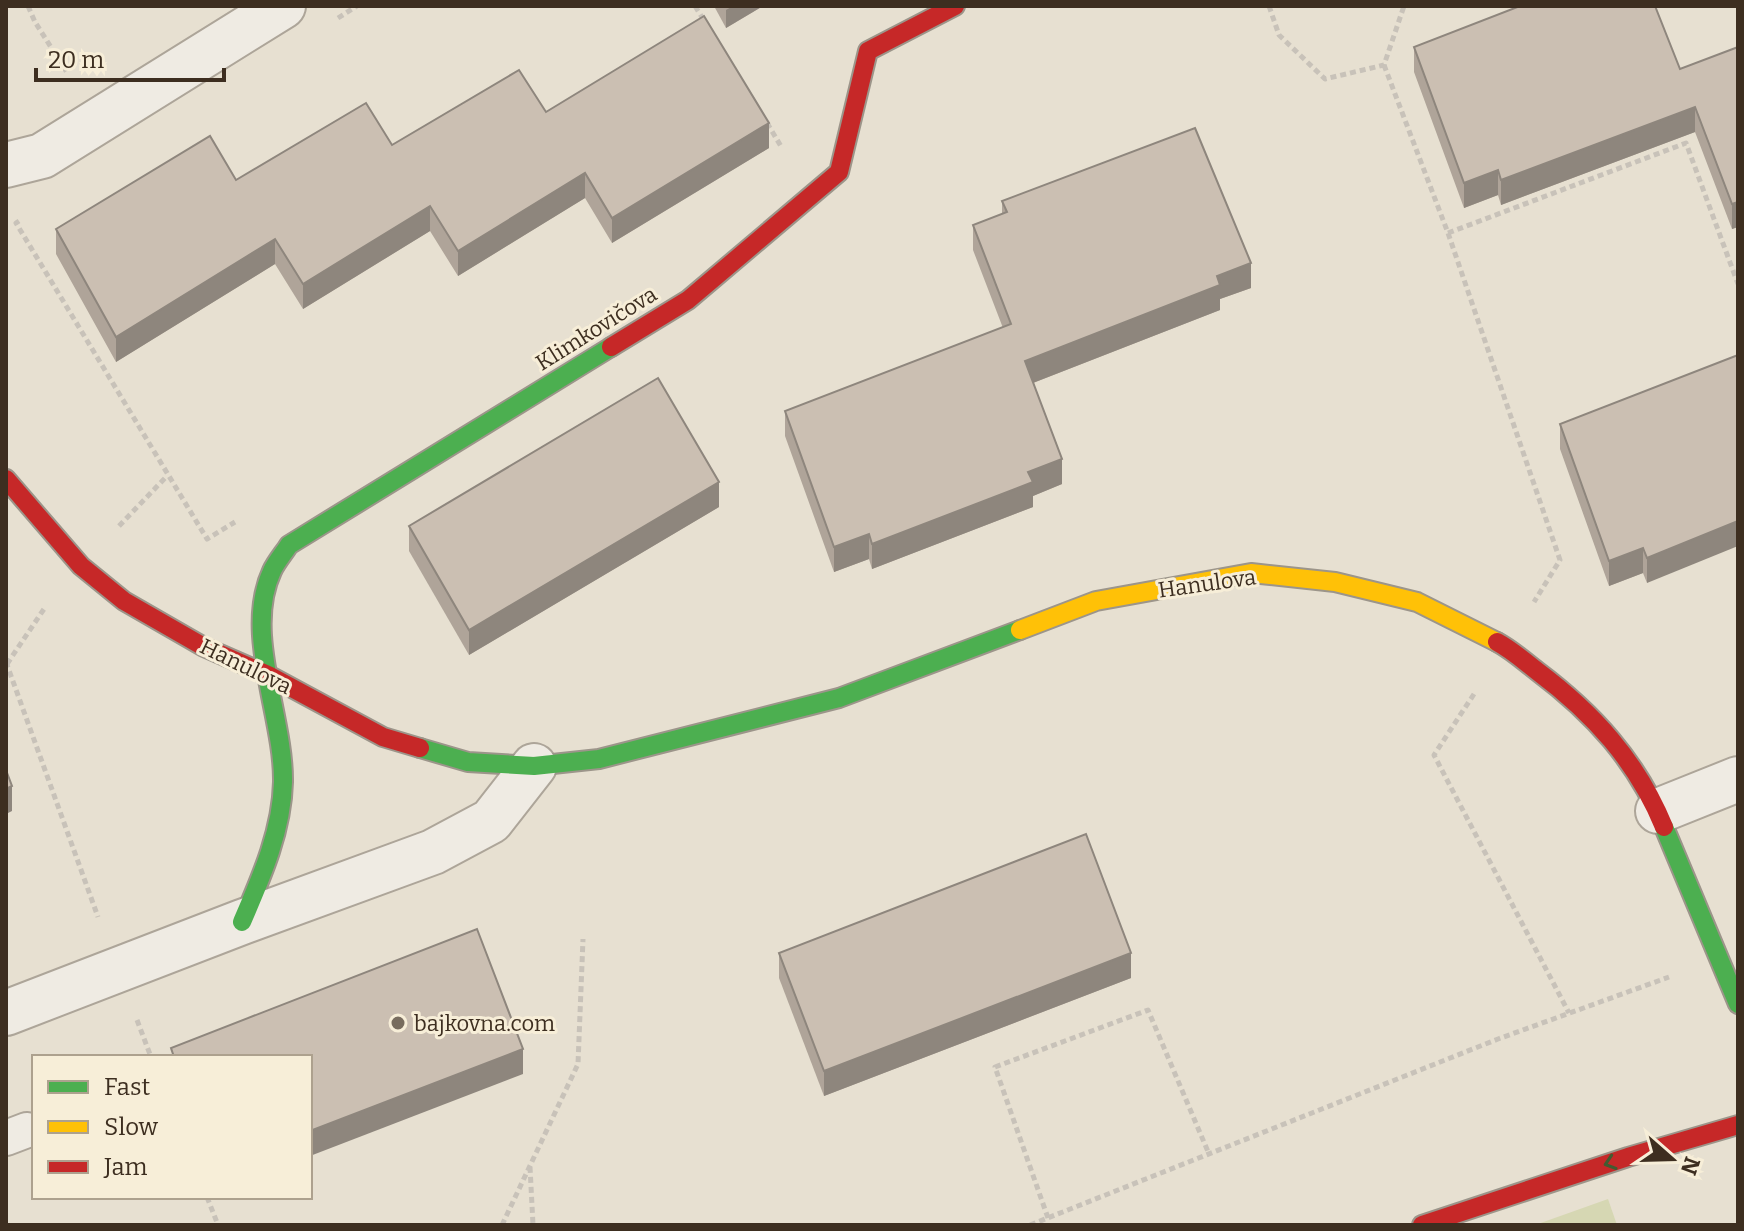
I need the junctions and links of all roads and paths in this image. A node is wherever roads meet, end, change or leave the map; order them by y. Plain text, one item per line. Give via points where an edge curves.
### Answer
1 (283, 6) edge
2 (357, 6) edge
3 (695, 6) edge
4 (955, 6) edge
5 (1269, 6) edge
6 (1407, 7) edge
7 (331, 23) dead end
8 (712, 33) edge
9 (1384, 65) junction
10 (761, 113) edge
11 (6, 165) edge
12 (839, 172) junction
13 (29, 214) dead end
14 (1448, 233) junction
15 (1738, 284) edge
16 (167, 476) junction
17 (6, 479) edge
18 (248, 514) dead end
19 (115, 530) dead end
20 (50, 600) dead end
21 (1506, 647) junction
22 (7, 664) edge
23 (268, 675) junction
24 (534, 766) junction
25 (1738, 779) edge
26 (1658, 811) junction
27 (242, 922) junction
28 (583, 939) dead end
29 (1721, 959) junction
30 (117, 970) junction
31 (1738, 1004) edge
32 (6, 1013) edge
33 (1569, 1013) junction
34 (150, 1055) edge
35 (1738, 1125) edge
36 (1209, 1154) junction
37 (530, 1166) junction
38 (208, 1199) edge
39 (1048, 1218) junction
40 (218, 1225) edge
41 (502, 1225) edge
42 (533, 1225) edge
43 (1030, 1225) edge
44 (1422, 1225) edge

1 - 11 street via 42,156
2 - 7 path
3 - 8 path
4 - 12 street via 868,51
5 - 9 path via 1279,35 1325,79
6 - 9 path
9 - 14 path
10 - 12 path via 802,180
12 - 23 street, Klimkovičova via 688,300 289,545 277,557 261,602
13 - 16 path via 16,223
14 - 15 path via 1686,143
14 - 21 path via 1560,560
16 - 18 path via 207,539
16 - 19 path
17 - 23 street, Hanulova via 81,566 124,601 204,647
20 - 22 path
21 - 24 street, Hanulova via 1404,598 1335,582 1251,573 1096,601 839,698 599,759
21 - 26 street, Hanulova via 1596,719 1632,764
21 - 33 path via 1434,755
22 - 30 path
23 - 24 street, Hanulova via 383,737 468,762
23 - 27 street, Klimkovičova via 283,766 280,821
24 - 27 street via 491,821 433,852
25 - 26 street
26 - 29 street, Hanulova
27 - 30 street
28 - 37 path via 578,1064
29 - 31 street, Hanulova
29 - 33 path
30 - 32 street
30 - 34 path
33 - 36 path
35 -> 44 street
36 - 39 path
36 - 39 path via 1148,1010 995,1067
37 - 41 path
37 - 42 path
38 - 40 path
39 - 43 path

